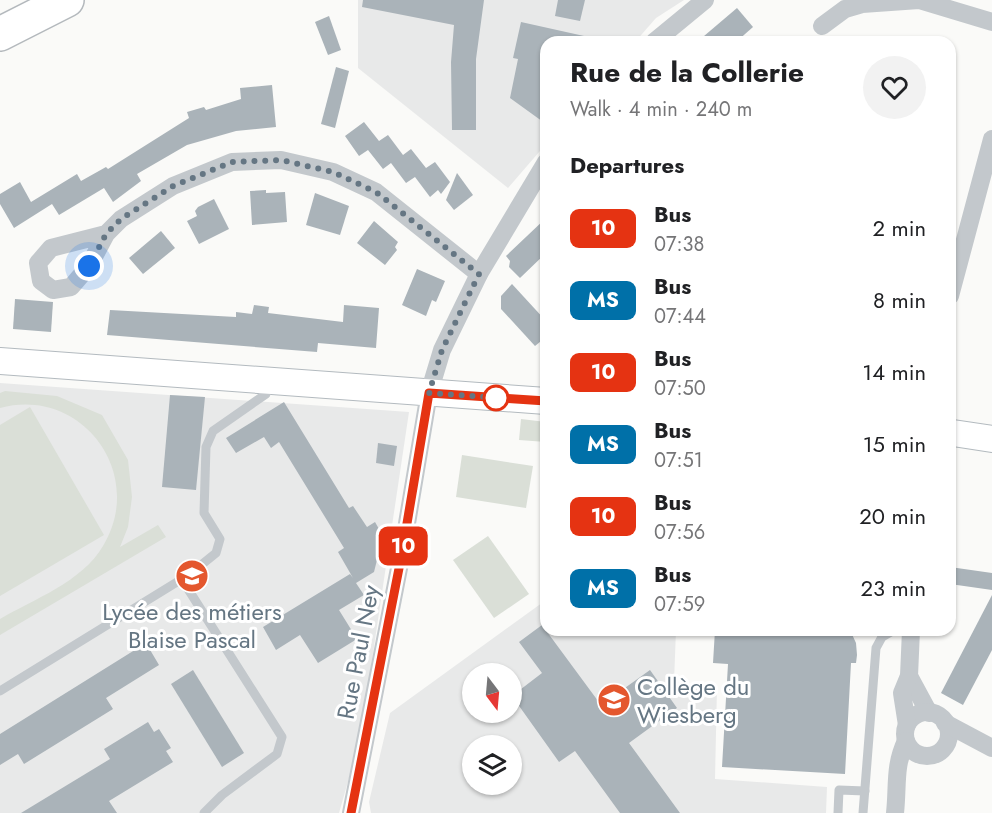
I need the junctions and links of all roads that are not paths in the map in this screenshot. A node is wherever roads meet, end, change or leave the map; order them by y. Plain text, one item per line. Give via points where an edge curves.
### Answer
1 (67, 0) edge
2 (705, 0) edge
3 (992, 22) edge
4 (822, 26) dead end
5 (0, 34) edge
6 (661, 36) edge
7 (992, 139) edge
8 (540, 172) edge
9 (106, 234) dead end
10 (956, 242) edge
11 (479, 274) junction
12 (0, 361) edge
13 (268, 381) junction
14 (429, 393) junction
15 (540, 401) edge
16 (956, 432) edge
17 (992, 439) edge
18 (190, 574) junction
19 (884, 636) edge
20 (911, 636) edge
21 (909, 676) junction
22 (0, 691) edge
23 (929, 712) junction
24 (945, 723) junction
25 (906, 733) junction
26 (992, 748) edge
27 (921, 756) junction
28 (898, 780) junction
29 (865, 791) junction
30 (204, 813) edge
31 (351, 813) edge
32 (838, 813) edge
33 (863, 813) edge
34 (895, 813) edge

1 - 5 highway
2 - 6 street
3 - 4 street via 919,0 862,4 845,9
7 - 10 street
8 - 11 street, Rue Paul Ney
9 - 11 street via 121,219 173,186 232,162 281,160 333,172 376,192
11 - 14 street, Rue Paul Ney via 442,350
12 - 13 street
13 - 14 street
13 - 18 lane via 266,394 213,431 206,447 204,513 220,539 216,553
14 - 15 street
14 - 31 street, Rue Paul Ney
16 - 17 street
18 - 22 lane
18 - 30 lane via 189,589 282,737 277,754
19 - 29 lane via 876,648
20 - 21 street
21 - 23 street
21 - 25 street via 902,693
23 - 24 street
23 - 25 street via 917,715
24 - 26 street
24 - 27 street via 948,740 943,749
25 - 27 street via 909,748
25 - 28 street via 896,762
27 - 28 street
28 - 34 street
29 - 32 lane via 839,790
29 - 33 lane

